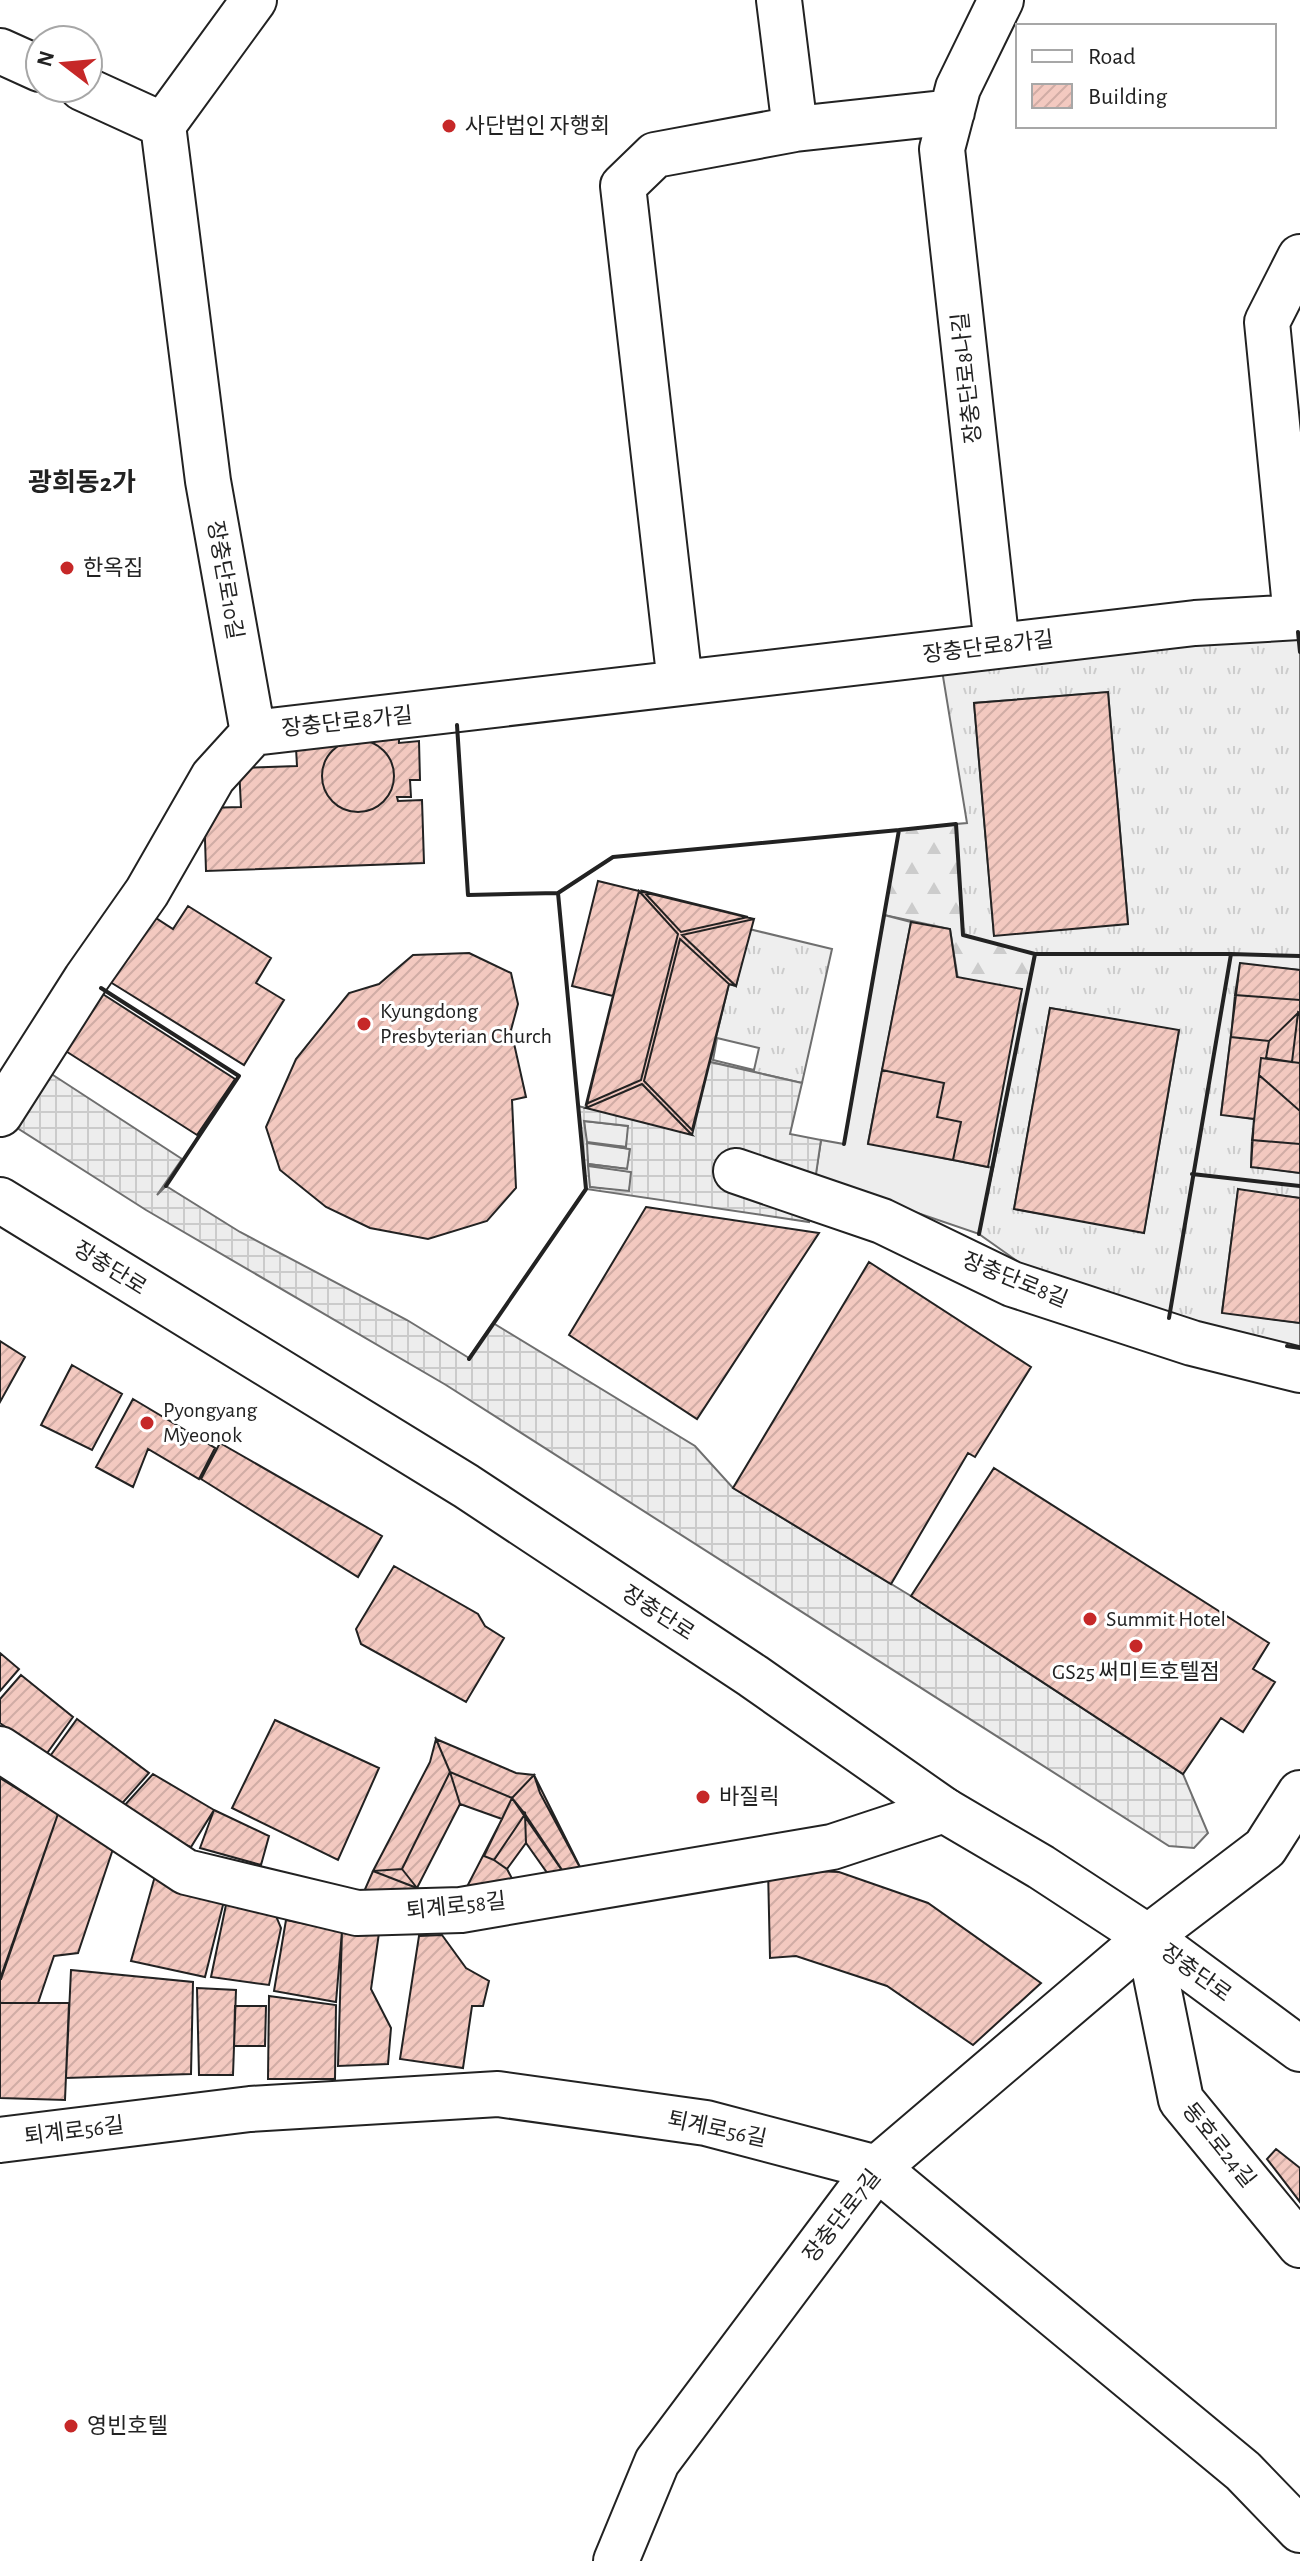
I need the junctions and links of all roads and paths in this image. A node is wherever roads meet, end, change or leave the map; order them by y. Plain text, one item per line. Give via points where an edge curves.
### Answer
1 (254, 0) edge
2 (779, 0) edge
3 (1001, 0) edge
4 (0, 51) edge
5 (24, 62) edge
6 (104, 98) edge
7 (952, 112) junction
8 (163, 125) junction
9 (795, 129) junction
10 (1300, 257) edge
11 (1298, 617) edge
12 (997, 646) junction
13 (680, 683) junction
14 (253, 733) junction
15 (0, 1114) edge
16 (736, 1171) dead end
17 (0, 1200) edge
18 (1300, 1370) edge
19 (0, 1749) edge
20 (1300, 1793) edge
21 (944, 1810) junction
22 (1148, 1937) junction
23 (1300, 2049) edge
24 (0, 2140) edge
25 (877, 2168) junction
26 (1300, 2245) edge
27 (1300, 2530) edge
28 (616, 2561) edge

1 - 8 street
2 - 9 street
3 - 7 street, 장충단로8나길 via 958,88
4 - 5 street
6 - 8 street
7 - 9 street
7 - 12 street, 장충단로8나길 via 942,149
8 - 14 street, 장충단로10길 via 208,481
9 - 13 street via 655,155 623,186
10 - 11 street, 장충단로8가길 via 1267,322
11 - 12 street, 장충단로8가길
12 - 13 street, 장충단로8가길
13 - 14 street, 장충단로8가길
14 - 15 street via 213,777 147,892
16 - 18 street, 장충단로8길 via 882,1221 1012,1284 1192,1343
17 - 21 street, 장충단로 via 466,1486
19 - 21 street, 퇴계로58길 via 186,1872 357,1913 461,1910 832,1847
20 - 22 street via 1265,1848
21 - 22 street, 장충단로
22 - 23 street, 장충단로
22 - 25 street, 장충단로7길
22 - 26 street, 동호로24길 via 1181,2100
24 - 25 street, 퇴계로56길 via 250,2109 498,2094 706,2123
25 - 27 street, 퇴계로56길 via 1243,2471
25 - 28 street, 장충단로7길 via 657,2462

